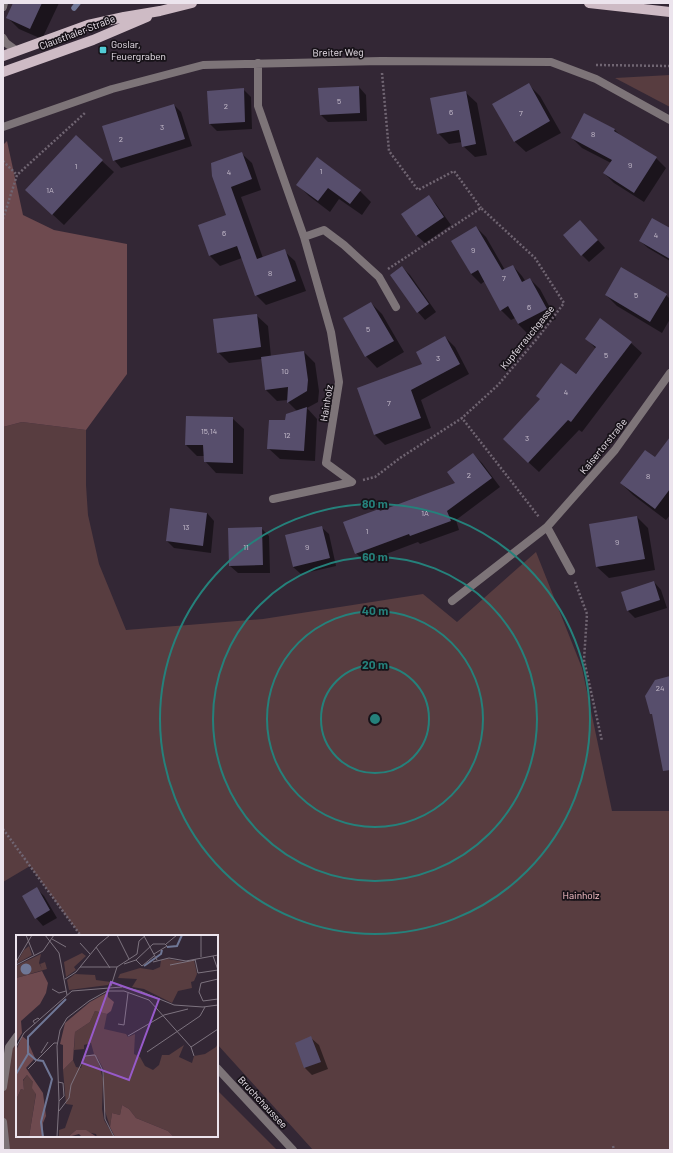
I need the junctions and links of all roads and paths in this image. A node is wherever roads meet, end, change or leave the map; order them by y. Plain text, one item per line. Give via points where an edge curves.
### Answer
1 (4, 3) edge
2 (192, 3) edge
3 (589, 3) edge
4 (3, 7) edge
5 (160, 12) junction
6 (670, 12) edge
7 (3, 38) edge
8 (17, 51) junction
9 (3, 56) edge
10 (381, 61) junction
11 (258, 63) junction
12 (592, 65) dead end
13 (670, 66) edge
14 (3, 72) edge
15 (90, 109) dead end
16 (670, 120) edge
17 (3, 127) edge
18 (3, 161) edge
19 (17, 176) junction
20 (481, 208) junction
21 (3, 219) edge
22 (304, 237) junction
23 (389, 268) dead end
24 (396, 307) dead end
25 (670, 373) edge
26 (462, 418) junction
27 (374, 476) dead end
28 (273, 499) dead end
29 (547, 527) junction
30 (571, 571) joint
31 (452, 601) dead end
32 (602, 741) dead end
33 (3, 829) edge
34 (80, 935) edge
35 (16, 1038) edge
36 (218, 1069) edge
37 (3, 1088) edge
38 (3, 1122) edge
39 (613, 1146) dead end
40 (6, 1150) edge
41 (294, 1150) edge
42 (614, 1150) edge

1 - 4 street
2 - 5 main road, Clausthaler Straße
3 - 6 main road
5 - 8 main road, Clausthaler Straße via 124,16 88,25
5 - 14 main road, Clausthaler Straße via 93,40
7 - 8 street
8 - 9 main road, Clausthaler Straße
10 - 11 street, Breiter Weg
10 - 16 street, Breiter Weg via 551,62 596,79
10 - 20 path, Kupferrauchgasse via 389,151 418,190 454,171
11 - 17 street, Breiter Weg via 203,65 112,89
11 - 22 street, Hainholz via 258,106
12 - 13 path
15 - 19 path
18 - 19 path
19 - 21 path
20 - 23 path
20 - 26 path, Kupferrauchgasse via 535,258 564,303 498,385
22 - 24 street via 324,230 344,245 379,277
22 - 28 street, Hainholz via 331,332 339,382 326,463 352,482
25 - 29 street, Kaisertorstraße via 615,450
26 - 27 path, Kupferrauchgasse
26 - 29 path
29 - 30 street
29 - 31 street, Kaisertorstraße
30 - 32 path via 587,614 584,660
33 - 34 path
35 - 37 street via 10,1047
36 - 41 street, Bruchchaussee
38 - 40 street
39 - 42 path

